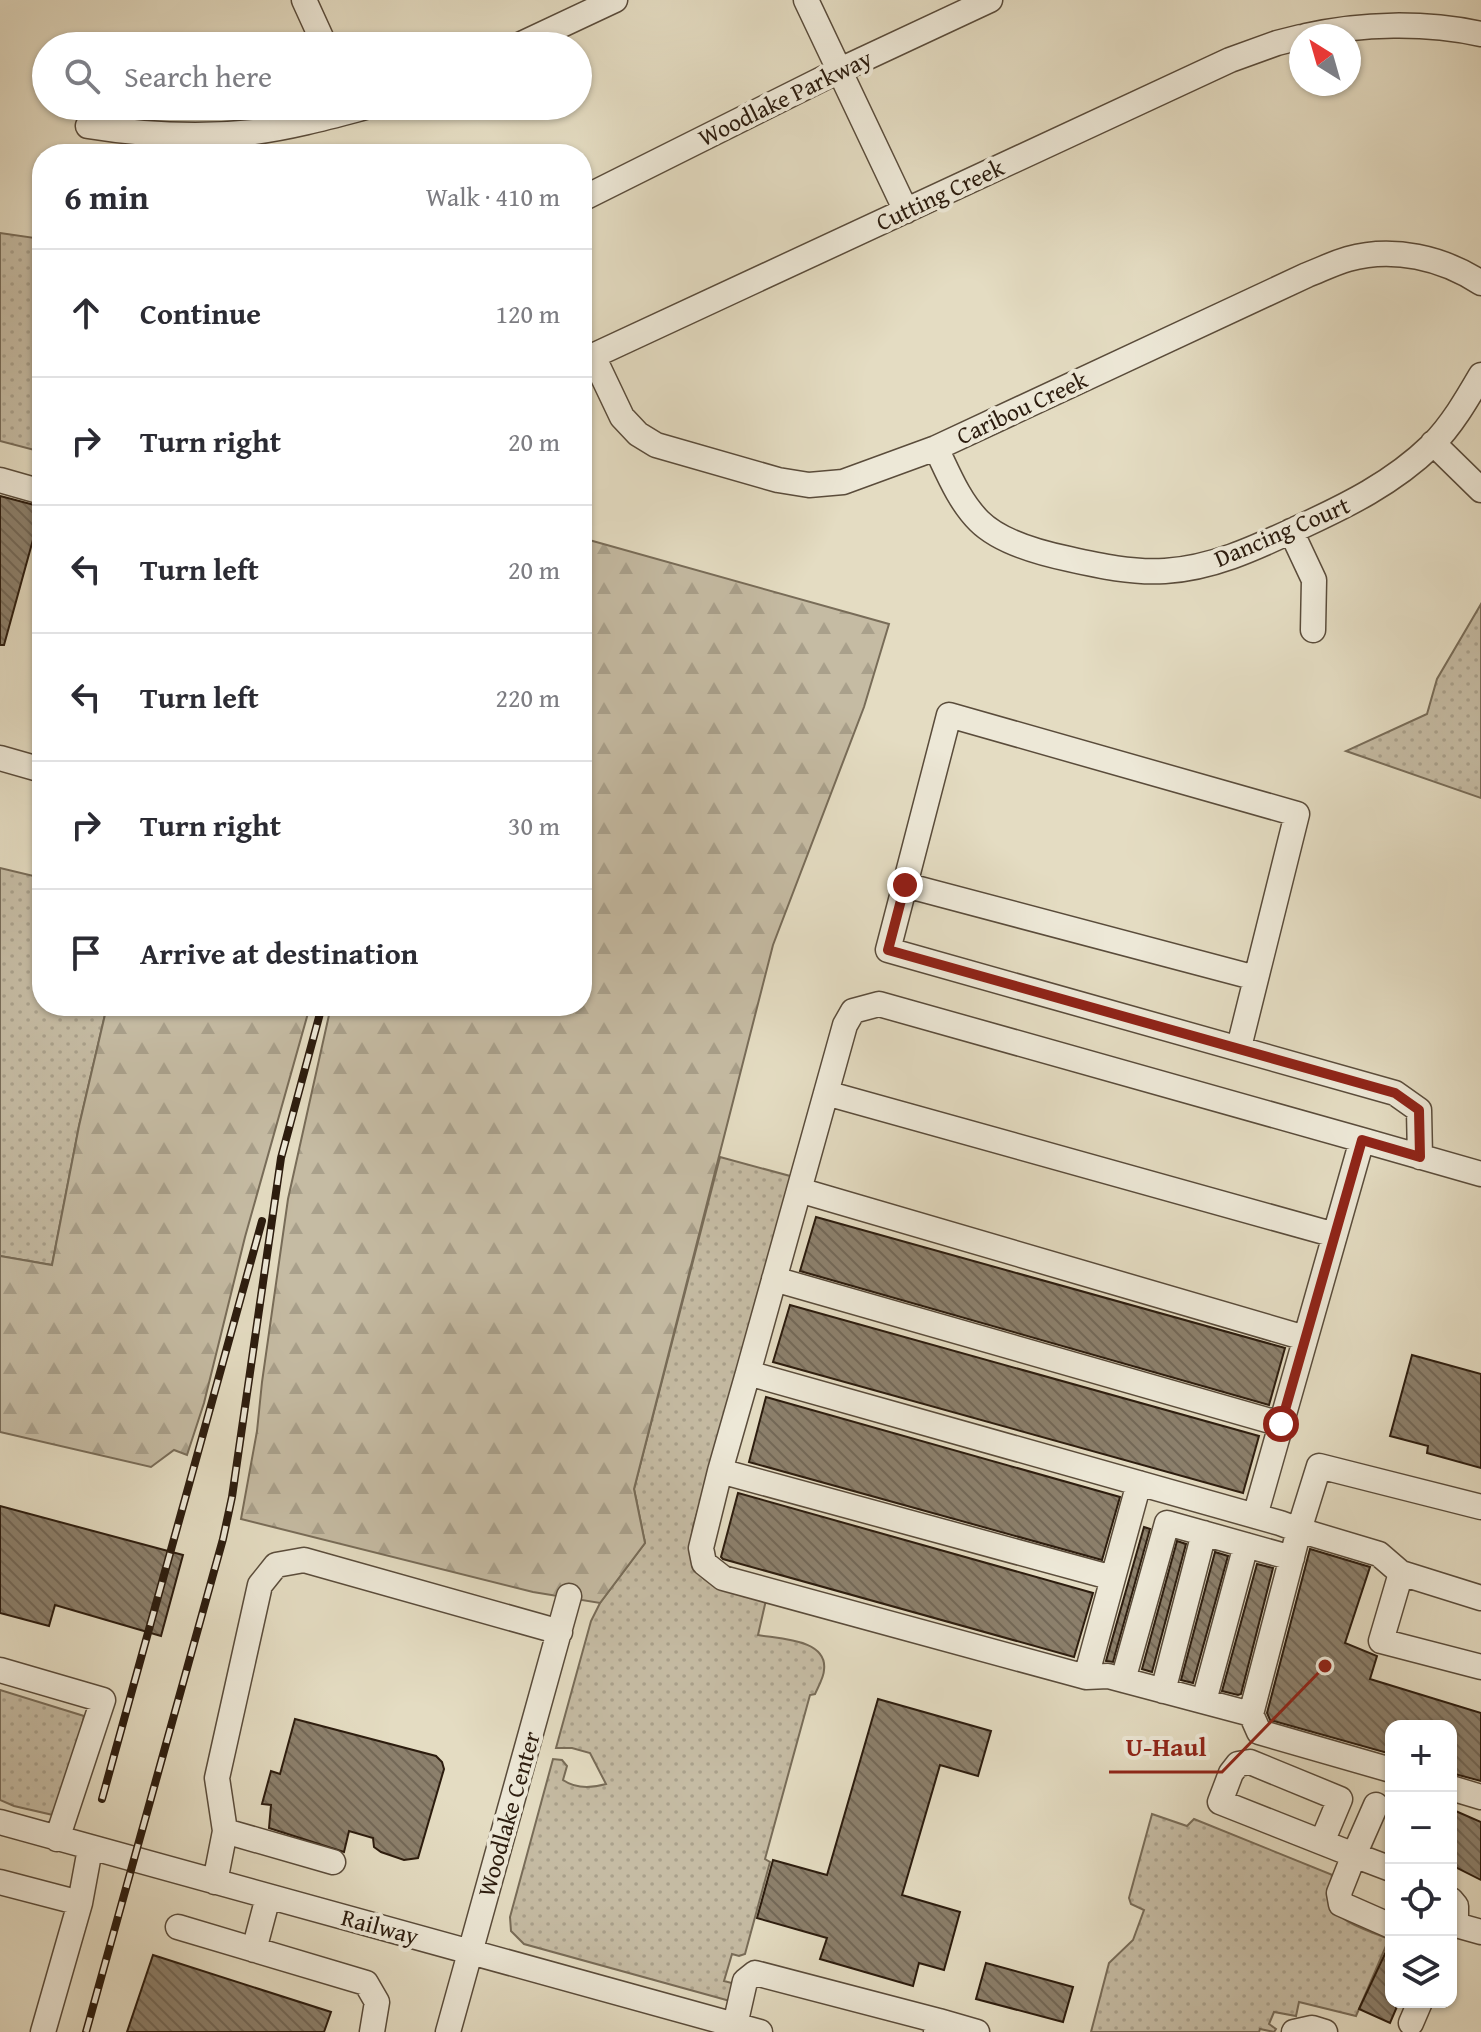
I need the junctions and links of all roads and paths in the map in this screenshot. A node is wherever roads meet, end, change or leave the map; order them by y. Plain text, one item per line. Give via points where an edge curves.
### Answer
1 (304, 0) edge
2 (615, 0) edge
3 (806, 0) edge
4 (990, 0) edge
5 (1361, 28) edge
6 (1480, 31) edge
7 (319, 32) edge
8 (547, 32) edge
9 (1289, 40) edge
10 (838, 71) junction
11 (303, 120) edge
12 (88, 126) dead end
13 (592, 194) edge
14 (906, 211) junction
15 (1481, 283) edge
16 (592, 357) edge
17 (592, 367) edge
18 (1481, 375) edge
19 (1433, 443) junction
20 (936, 448) junction
21 (0, 480) edge
22 (32, 489) edge
23 (1481, 490) edge
24 (1291, 531) junction
25 (1313, 630) dead end
26 (0, 758) edge
27 (32, 767) edge
28 (905, 885) junction
29 (1256, 978) junction
30 (1239, 1047) junction
31 (826, 1093) junction
32 (1362, 1140) junction
33 (1420, 1157) junction
34 (1481, 1174) edge
35 (799, 1190) junction
36 (1335, 1235) junction
37 (774, 1279) junction
38 (1305, 1338) junction
39 (748, 1373) junction
40 (1281, 1424) junction
41 (720, 1471) junction
42 (1139, 1483) junction
43 (1481, 1507) edge
44 (1255, 1516) junction
45 (1299, 1530) junction
46 (1204, 1533) junction
47 (1246, 1545) junction
48 (1292, 1558) junction
49 (1401, 1573) junction
50 (1113, 1578) junction
51 (569, 1596) dead end
52 (1481, 1598) edge
53 (560, 1632) junction
54 (1481, 1667) edge
55 (0, 1670) edge
56 (1086, 1677) junction
57 (1123, 1680) junction
58 (1163, 1691) junction
59 (1204, 1701) junction
60 (1251, 1714) junction
61 (1385, 1768) edge
62 (1457, 1790) edge
63 (1481, 1797) edge
64 (1376, 1805) dead end
65 (0, 1822) edge
66 (225, 1831) junction
67 (57, 1839) junction
68 (1322, 1842) junction
69 (90, 1849) junction
70 (1354, 1855) junction
71 (333, 1862) dead end
72 (1385, 1867) edge
73 (0, 1882) edge
74 (215, 1882) junction
75 (268, 1897) junction
76 (80, 1903) junction
77 (1385, 1923) edge
78 (178, 1927) dead end
79 (1457, 1929) edge
80 (1481, 1932) edge
81 (254, 1950) junction
82 (470, 1951) junction
83 (735, 2025) junction
84 (938, 2027) edge
85 (43, 2032) edge
86 (372, 2032) edge
87 (448, 2032) edge
88 (760, 2032) edge
89 (977, 2032) edge
90 (1294, 2032) edge
91 (1325, 2032) edge

1 - 7 street
2 - 8 street
3 - 10 street
4 - 10 street, Woodlake Parkway
5 - 6 street, Cutting Creek
9 - 14 street, Cutting Creek via 1230,60
10 - 13 street, Woodlake Parkway
10 - 14 street
11 - 12 street via 216,134 167,135
14 - 16 street, Cutting Creek
15 - 20 street, Caribou Creek via 1437,260 1404,254 1349,258
17 - 20 street, Caribou Creek via 622,417 656,445 778,480 809,485 843,482
18 - 19 street, Dancing Court
19 - 23 street
19 - 24 street, Dancing Court via 1357,501
20 - 24 street, Dancing Court via 980,523 1052,555 1119,570 1165,571 1207,565
21 - 22 street
24 - 25 street via 1314,580
26 - 27 street
28 - 29 street
28 - 29 street via 949,715 1297,814
28 - 30 street via 888,950
29 - 30 street
30 - 33 street via 1395,1093 1419,1110
31 - 32 street via 853,1011 879,1004
31 - 35 street
31 - 36 street
32 - 33 street
32 - 36 street
33 - 34 street
35 - 37 street
35 - 38 street
36 - 38 street
37 - 39 street
37 - 40 street
38 - 40 street
39 - 41 street
39 - 42 street
40 - 44 street
41 - 50 street
41 - 56 street via 701,1548 704,1563 723,1578
42 - 44 street
42 - 50 street
43 - 45 street via 1319,1466
44 - 45 street
45 - 48 street
45 - 49 street via 1379,1554
46 - 47 street
46 - 57 street via 1167,1523
46 - 58 street
47 - 48 street
47 - 59 street
48 - 60 street
49 - 52 street
49 - 54 street via 1381,1641
50 - 56 street
51 - 53 street, Woodlake Center
53 - 66 street via 304,1560 276,1565 260,1585 217,1778
53 - 82 street, Woodlake Center
55 - 67 street via 103,1700
56 - 57 street
57 - 58 street
58 - 59 street
59 - 60 street
60 - 61 street via 1259,1732
62 - 63 street
64 - 70 street
65 - 67 street, Railway
66 - 71 street
66 - 74 street
67 - 69 street, Railway
68 - 68 street via 1340,1799 1250,1762 1238,1764 1220,1802
68 - 70 street
69 - 74 street, Railway
69 - 76 street
70 - 72 street
70 - 77 street via 1339,1893 1341,1904
73 - 76 street
74 - 75 street, Railway
75 - 81 street
75 - 82 street, Railway
76 - 85 street
78 - 81 street
79 - 80 street
81 - 86 street via 366,1983 377,2002
82 - 83 street, Railway
82 - 87 street, Woodlake Center
83 - 84 street via 745,1981 755,1973
83 - 88 street, Railway
84 - 89 street
90 - 91 street

